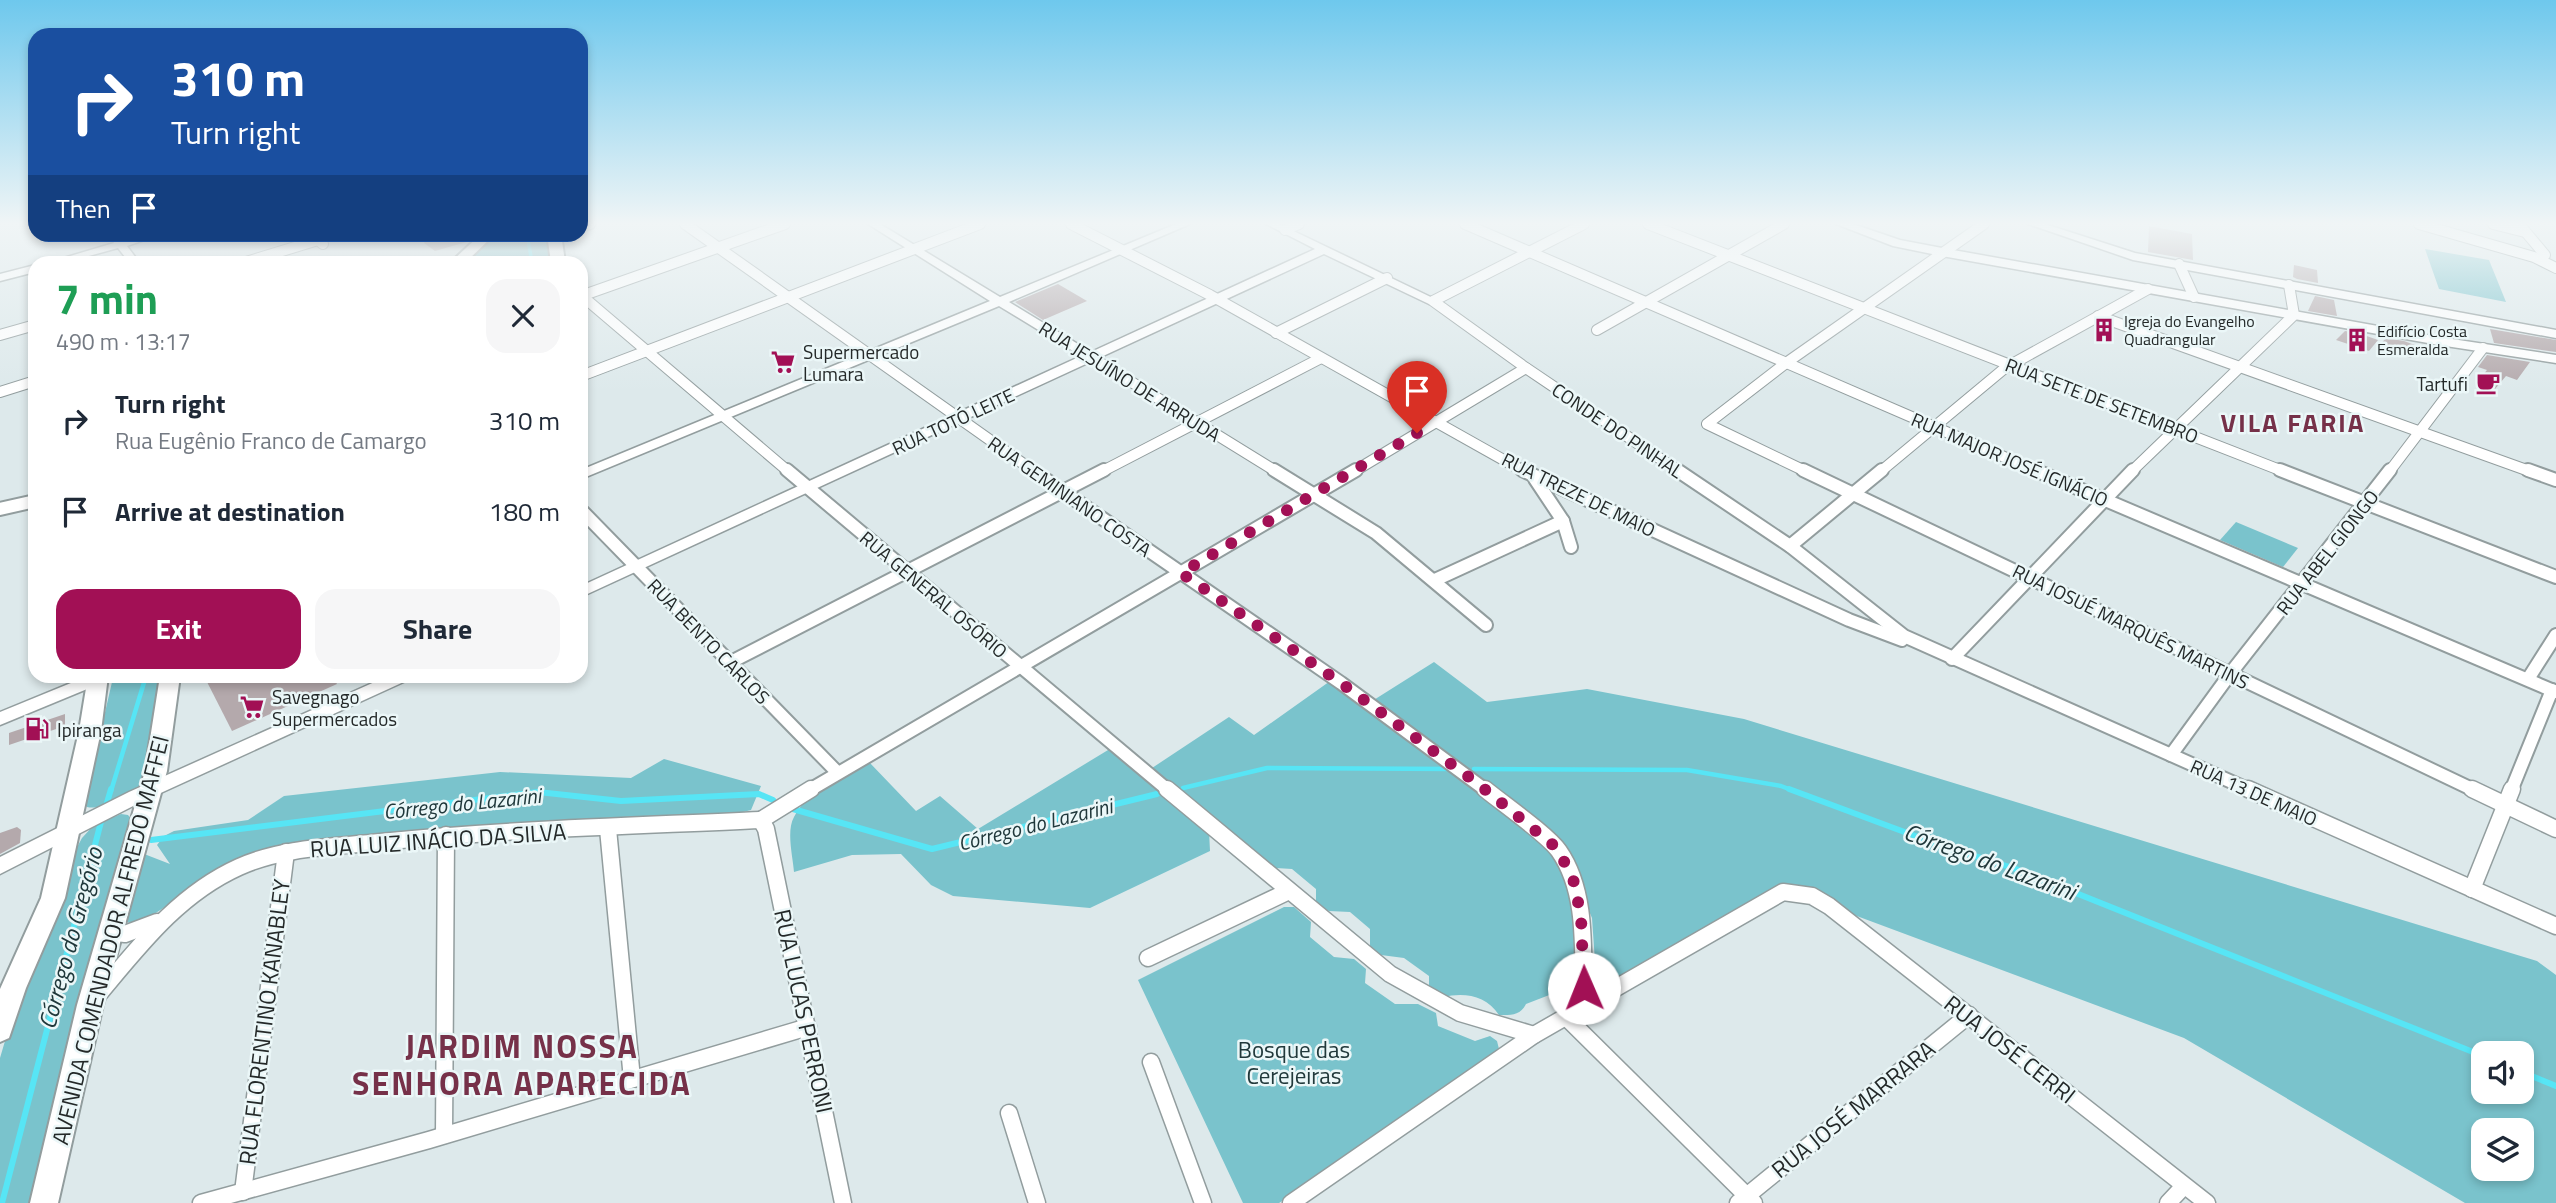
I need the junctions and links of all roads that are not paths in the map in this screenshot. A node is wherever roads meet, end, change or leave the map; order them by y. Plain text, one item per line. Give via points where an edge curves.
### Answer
1 (623, 280) edge
2 (767, 280) edge
3 (832, 280) edge
4 (965, 280) edge
5 (1049, 280) edge
6 (1181, 280) edge
7 (1258, 280) edge
8 (1383, 280) edge
9 (1391, 280) edge
10 (1473, 280) edge
11 (1596, 280) edge
12 (1684, 280) edge
13 (1793, 280) edge
14 (1904, 280) edge
15 (2099, 280) edge
16 (2186, 280) edge
17 (2264, 280) edge
18 (2289, 285) junction
19 (2148, 289) junction
20 (588, 293) edge
21 (790, 296) junction
22 (2194, 297) junction
23 (1215, 300) junction
24 (588, 301) edge
25 (999, 301) junction
26 (1433, 301) junction
27 (1646, 302) junction
28 (1866, 308) junction
29 (2294, 315) junction
30 (2098, 316) junction
31 (28, 327) edge
32 (1597, 330) dead end
33 (28, 333) edge
34 (1276, 333) junction
35 (2556, 334) edge
36 (0, 335) edge
37 (0, 340) edge
38 (2483, 348) junction
39 (647, 350) junction
40 (870, 354) junction
41 (1091, 358) junction
42 (1321, 358) junction
43 (2556, 359) edge
44 (1786, 363) junction
45 (2010, 364) junction
46 (2238, 367) junction
47 (1526, 368) junction
48 (588, 373) edge
49 (28, 383) edge
50 (0, 391) edge
51 (724, 416) junction
52 (959, 418) junction
53 (1196, 421) junction
54 (1437, 421) junction
55 (1707, 424) joint
56 (1934, 427) junction
57 (2176, 428) junction
58 (2420, 432) junction
59 (588, 472) edge
60 (1533, 476) junction
61 (2556, 480) edge
62 (808, 488) junction
63 (1062, 491) junction
64 (1316, 494) junction
65 (1852, 494) junction
66 (2103, 499) junction
67 (28, 503) edge
68 (2365, 503) junction
69 (0, 509) edge
70 (588, 517) edge
71 (1563, 520) junction
72 (1790, 546) junction
73 (1571, 547) dead end
74 (636, 566) junction
75 (906, 570) junction
76 (1181, 573) junction
77 (2029, 577) junction
78 (2556, 577) edge
79 (1436, 580) junction
80 (2302, 585) junction
81 (588, 589) edge
82 (1486, 625) dead end
83 (2556, 635) edge
84 (1952, 659) junction
85 (729, 663) junction
86 (1020, 667) junction
87 (2230, 674) junction
88 (2528, 679) junction
89 (83, 683) edge
90 (98, 683) edge
91 (169, 683) edge
92 (387, 683) edge
93 (2554, 691) edge
94 (0, 719) edge
95 (2171, 755) junction
96 (837, 772) junction
97 (143, 794) junction
98 (2505, 804) junction
99 (761, 820) junction
100 (77, 828) junction
101 (608, 829) junction
102 (2556, 829) edge
103 (446, 835) junction
104 (286, 852) junction
105 (0, 866) edge
106 (2472, 889) junction
107 (1289, 891) junction
108 (1812, 897) joint
109 (160, 921) junction
110 (2556, 926) edge
111 (109, 932) junction
112 (1148, 958) dead end
113 (90, 1005) junction
114 (1584, 1007) junction
115 (1969, 1015) junction
116 (1566, 1017) junction
117 (808, 1027) junction
118 (0, 1030) edge
119 (1534, 1035) junction
120 (1151, 1062) dead end
121 (632, 1079) junction
122 (1009, 1113) dead end
123 (444, 1135) junction
124 (2183, 1186) junction
125 (243, 1192) junction
126 (1746, 1200) edge
127 (44, 1203) edge
128 (201, 1203) edge
129 (843, 1203) edge
130 (1037, 1203) edge
131 (1203, 1203) edge
132 (1291, 1203) edge
133 (2168, 1203) edge
134 (2207, 1203) edge

1 - 20 street
2 - 21 street, RUA GEMINIANO COSTA
3 - 21 street
4 - 25 street, RUA JESUÍNO DE ARRUDA
5 - 25 street
6 - 23 street, RUA TREZE DE MAIO
7 - 23 street, RUA TOTÓ LEITE
8 - 34 street
9 - 26 street, CONDE DO PINHAL
10 - 26 street
11 - 27 street, RUA MAJOR JOSÉ IGNÁCIO
12 - 27 street
13 - 28 street, RUA SETE DE SETEMBRO
14 - 28 street
15 - 19 main road
16 - 22 street
17 - 18 main road
18 - 29 street
18 - 35 main road
19 - 22 main road
19 - 30 street
21 - 39 street
21 - 40 street, RUA GEMINIANO COSTA
22 - 29 main road
23 - 34 street, RUA TREZE DE MAIO
23 - 41 street, RUA TOTÓ LEITE
24 - 39 street, RUA GENERAL OSÓRIO
25 - 40 street
25 - 41 street, RUA JESUÍNO DE ARRUDA
26 - 47 street, CONDE DO PINHAL
27 - 32 street
27 - 44 street, RUA MAJOR JOSÉ IGNÁCIO
28 - 44 street
28 - 45 street, RUA SETE DE SETEMBRO
29 - 38 main road
29 - 46 street
30 - 45 street
30 - 46 street
31 - 36 street
33 - 37 street
34 - 42 street, RUA TREZE DE MAIO
38 - 43 main road
38 - 58 street, RUA ABEL GIONGO
39 - 48 street
39 - 51 street, RUA GENERAL OSÓRIO
40 - 51 street
40 - 52 street, RUA GEMINIANO COSTA
41 - 52 street, RUA TOTÓ LEITE
41 - 53 street, RUA JESUÍNO DE ARRUDA
42 - 53 street
42 - 54 street, RUA TREZE DE MAIO
44 - 55 street
44 - 56 street, RUA MAJOR JOSÉ IGNÁCIO
45 - 56 street
45 - 57 street, RUA SETE DE SETEMBRO
46 - 57 street
46 - 58 street
47 - 54 street
47 - 72 street, CONDE DO PINHAL
49 - 50 street
51 - 59 street
51 - 62 street, RUA GENERAL OSÓRIO
52 - 62 street, RUA TOTÓ LEITE
52 - 63 street, RUA GEMINIANO COSTA
53 - 63 street
53 - 64 street, RUA JESUÍNO DE ARRUDA
54 - 60 street, RUA TREZE DE MAIO
54 - 64 street
55 - 65 street, RUA JOSUÉ MARQUÊS MARTINS
56 - 65 street
56 - 66 street, RUA MAJOR JOSÉ IGNÁCIO
57 - 66 street
57 - 68 street, RUA SETE DE SETEMBRO
58 - 61 street
58 - 68 street, RUA ABEL GIONGO
60 - 71 street
60 - 84 street, RUA TREZE DE MAIO via 1849,620
62 - 74 street, RUA TOTÓ LEITE
62 - 75 street, RUA GENERAL OSÓRIO
63 - 75 street
63 - 76 street, RUA GEMINIANO COSTA
64 - 76 street
64 - 79 street, RUA JESUÍNO DE ARRUDA
65 - 72 street
65 - 77 street, RUA JOSUÉ MARQUÊS MARTINS
66 - 77 street
66 - 80 street, RUA MAJOR JOSÉ IGNÁCIO
67 - 69 street
68 - 78 street, RUA SETE DE SETEMBRO
68 - 80 street, RUA ABEL GIONGO
70 - 74 street, RUA BENTO CARLOS
71 - 73 street
71 - 79 street
72 - 84 street, CONDE DO PINHAL via 1904,636
74 - 81 street, RUA TOTÓ LEITE
74 - 85 street, RUA BENTO CARLOS
75 - 85 street
75 - 86 street, RUA GENERAL OSÓRIO
76 - 86 street
76 - 114 street, RUA GEMINIANO COSTA via 1341,683 1558,849 1574,882 1581,917
77 - 84 street
77 - 87 street, RUA JOSUÉ MARQUÊS MARTINS
79 - 82 street, RUA JESUÍNO DE ARRUDA
80 - 87 street, RUA ABEL GIONGO
80 - 88 street, RUA MAJOR JOSÉ IGNÁCIO
83 - 88 street
84 - 95 street, RUA 13 DE MAIO
85 - 96 street, RUA BENTO CARLOS
86 - 96 street
86 - 107 street, RUA GENERAL OSÓRIO
87 - 95 street, RUA ABEL GIONGO
87 - 98 street, RUA JOSUÉ MARQUÊS MARTINS
88 - 93 street, RUA MAJOR JOSÉ IGNÁCIO
89 - 94 street
90 - 100 main road
91 - 97 main road, AVENIDA COMENDADOR ALFREDO MAFFEI via 156,771
92 - 97 street
93 - 98 street
95 - 106 street, RUA 13 DE MAIO
96 - 99 street
97 - 100 street
97 - 111 main road, AVENIDA COMENDADOR ALFREDO MAFFEI
98 - 102 street, RUA JOSUÉ MARQUÊS MARTINS
98 - 106 street
99 - 101 street, RUA LUIZ INÁCIO DA SILVA
99 - 117 street, RUA LUCAS PERRONI
100 - 105 street
100 - 118 main road
101 - 103 street, RUA LUIZ INÁCIO DA SILVA
101 - 121 street
103 - 104 street, RUA LUIZ INÁCIO DA SILVA
103 - 123 street
104 - 109 street, RUA LUIZ INÁCIO DA SILVA via 227,874
104 - 125 street, RUA FLORENTINO KANABLEY
106 - 110 street, RUA 13 DE MAIO
107 - 112 street
107 - 119 street, RUA GENERAL OSÓRIO via 1390,974 1460,1013
108 - 114 street via 1783,892
108 - 115 street, RUA JOSÉ CERRI
109 - 111 street via 125,934
109 - 113 street, RUA LUIZ INÁCIO DA SILVA
111 - 113 main road, AVENIDA COMENDADOR ALFREDO MAFFEI
113 - 127 main road, AVENIDA COMENDADOR ALFREDO MAFFEI
114 - 116 street
115 - 124 street, RUA JOSÉ CERRI
115 - 126 street, RUA JOSÉ MARRARA
116 - 119 street
116 - 126 street
117 - 121 street
117 - 129 street, RUA LUCAS PERRONI
119 - 132 street
120 - 131 street
121 - 123 street
122 - 130 street
123 - 125 street
124 - 133 street
124 - 134 street, RUA JOSÉ CERRI
125 - 128 street

